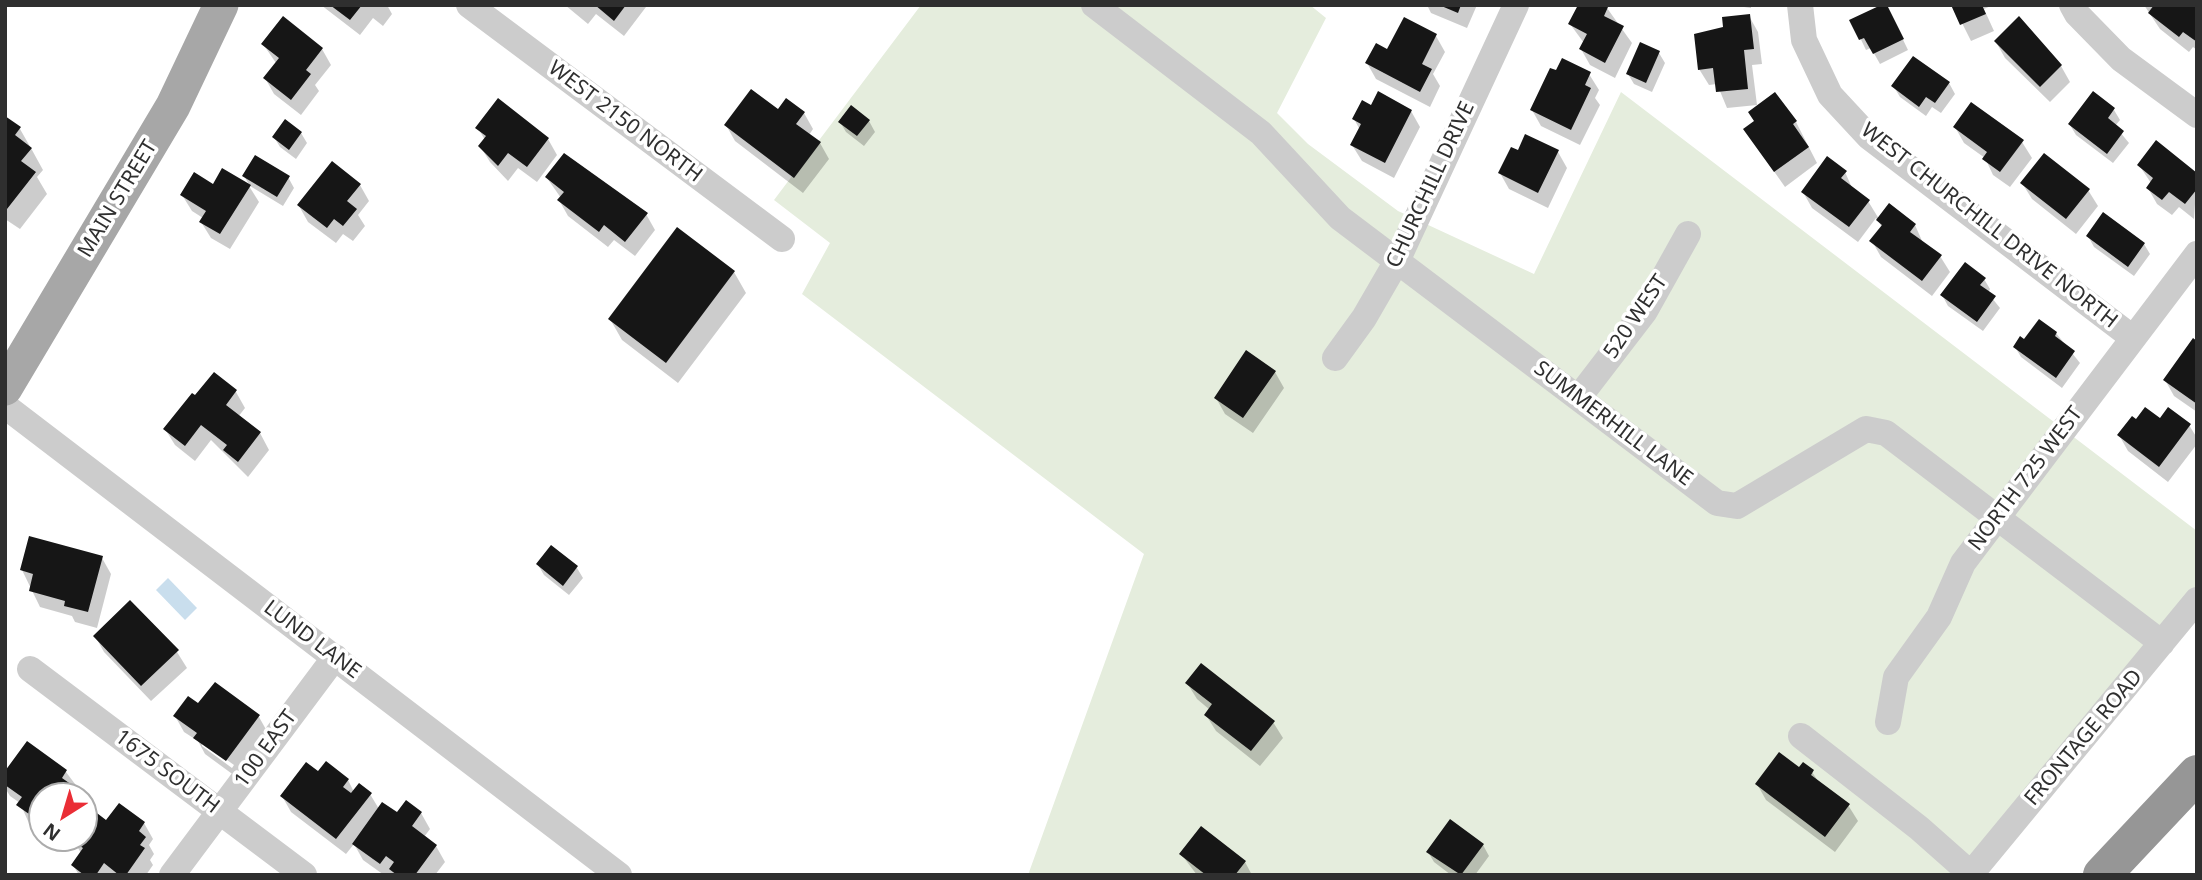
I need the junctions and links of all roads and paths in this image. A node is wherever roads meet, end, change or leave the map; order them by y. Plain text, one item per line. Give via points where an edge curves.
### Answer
1 (221, 5) edge
2 (469, 5) edge
3 (1094, 5) edge
4 (1516, 5) edge
5 (1800, 5) edge
6 (2072, 5) edge
7 (2197, 115) edge
8 (1688, 233) dead end
9 (782, 239) dead end
10 (2197, 254) edge
11 (1397, 261) junction
12 (2133, 338) junction
13 (1335, 358) dead end
14 (5, 388) edge
15 (1579, 397) junction
16 (5, 406) edge
17 (1997, 517) junction
18 (2197, 600) edge
19 (2162, 643) junction
20 (335, 657) junction
21 (30, 669) dead end
22 (1888, 722) dead end
23 (1801, 736) dead end
24 (2197, 774) edge
25 (2197, 786) edge
26 (220, 811) junction
27 (1970, 874) edge
28 (172, 875) edge
29 (304, 875) edge
30 (619, 875) edge
31 (2102, 875) edge
32 (2124, 875) edge

1 - 14 main road, MAIN STREET via 173,106
2 - 9 street, WEST 2150 NORTH
3 - 11 street, SUMMERHILL LANE via 1261,133 1340,218
4 - 11 street, CHURCHILL DRIVE
5 - 12 street, WEST CHURCHILL DRIVE NORTH via 1804,40 1830,95 1869,137
6 - 7 street via 2121,59
8 - 15 street, 520 WEST via 1645,311
10 - 12 street, NORTH 725 WEST
11 - 13 street, CHURCHILL DRIVE
11 - 15 street, SUMMERHILL LANE
12 - 17 street, NORTH 725 WEST
15 - 17 street, SUMMERHILL LANE via 1717,503 1737,506 1866,429 1885,433
16 - 20 street, LUND LANE
17 - 19 street, SUMMERHILL LANE
17 - 22 street, NORTH 725 WEST via 1963,563 1939,617 1896,677
18 - 19 street, FRONTAGE ROAD
19 - 27 street, FRONTAGE ROAD
20 - 26 street, 100 EAST
20 - 30 street, LUND LANE
21 - 26 street, 1675 SOUTH
23 - 27 street
24 - 31 highway
25 - 32 highway
26 - 28 street, 100 EAST
26 - 29 street, 1675 SOUTH

